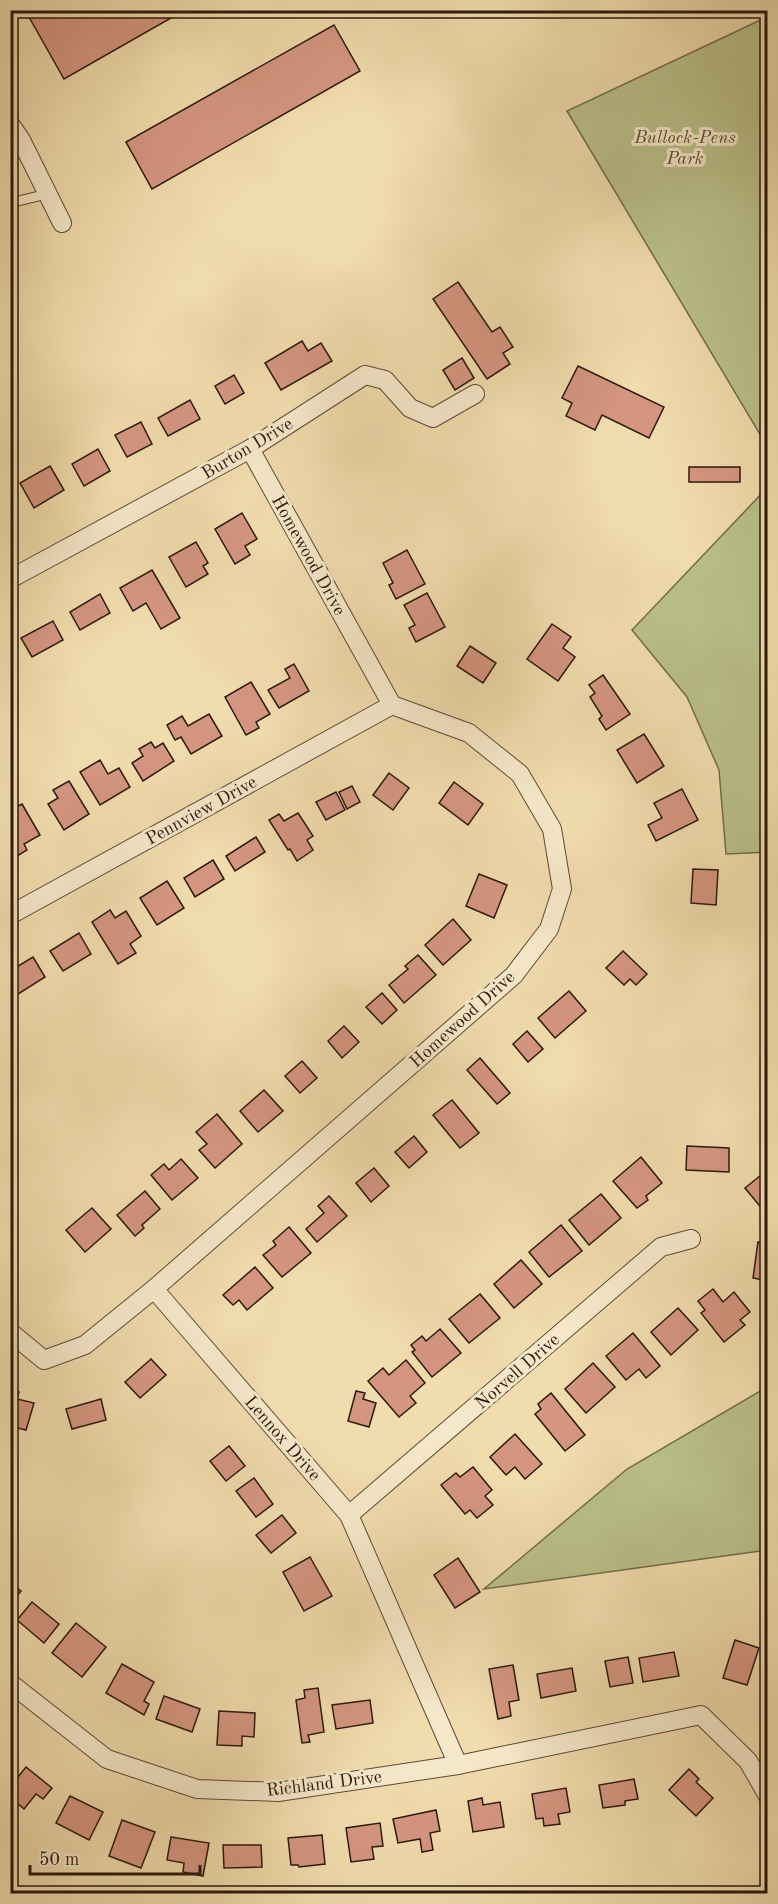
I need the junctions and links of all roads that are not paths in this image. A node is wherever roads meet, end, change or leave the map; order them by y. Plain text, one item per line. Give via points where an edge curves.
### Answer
1 (10, 124) edge
2 (47, 194) junction
3 (10, 203) edge
4 (62, 223) dead end
5 (475, 394) dead end
6 (250, 449) junction
7 (10, 579) edge
8 (392, 705) junction
9 (10, 915) edge
10 (691, 1239) dead end
11 (154, 1289) junction
12 (10, 1332) edge
13 (349, 1515) junction
14 (10, 1683) edge
15 (458, 1765) junction
16 (768, 1796) edge

1 - 2 street
2 - 3 lane
2 - 4 street
5 - 6 street, Burton Drive via 433,418 411,408 385,380 365,375
6 - 7 street, Burton Drive
6 - 8 street, Homewood Drive
8 - 9 street, Pennview Drive
8 - 11 street, Homewood Drive via 469,733 520,774 552,829 562,889 549,929 514,975
10 - 13 street, Norvell Drive via 662,1247
11 - 12 street via 85,1345 44,1360
11 - 13 street, Lennox Drive
13 - 15 street, Lennox Drive
14 - 15 street, Richland Drive via 107,1759 197,1789 278,1792
15 - 16 street, Richland Drive via 701,1715 748,1761

